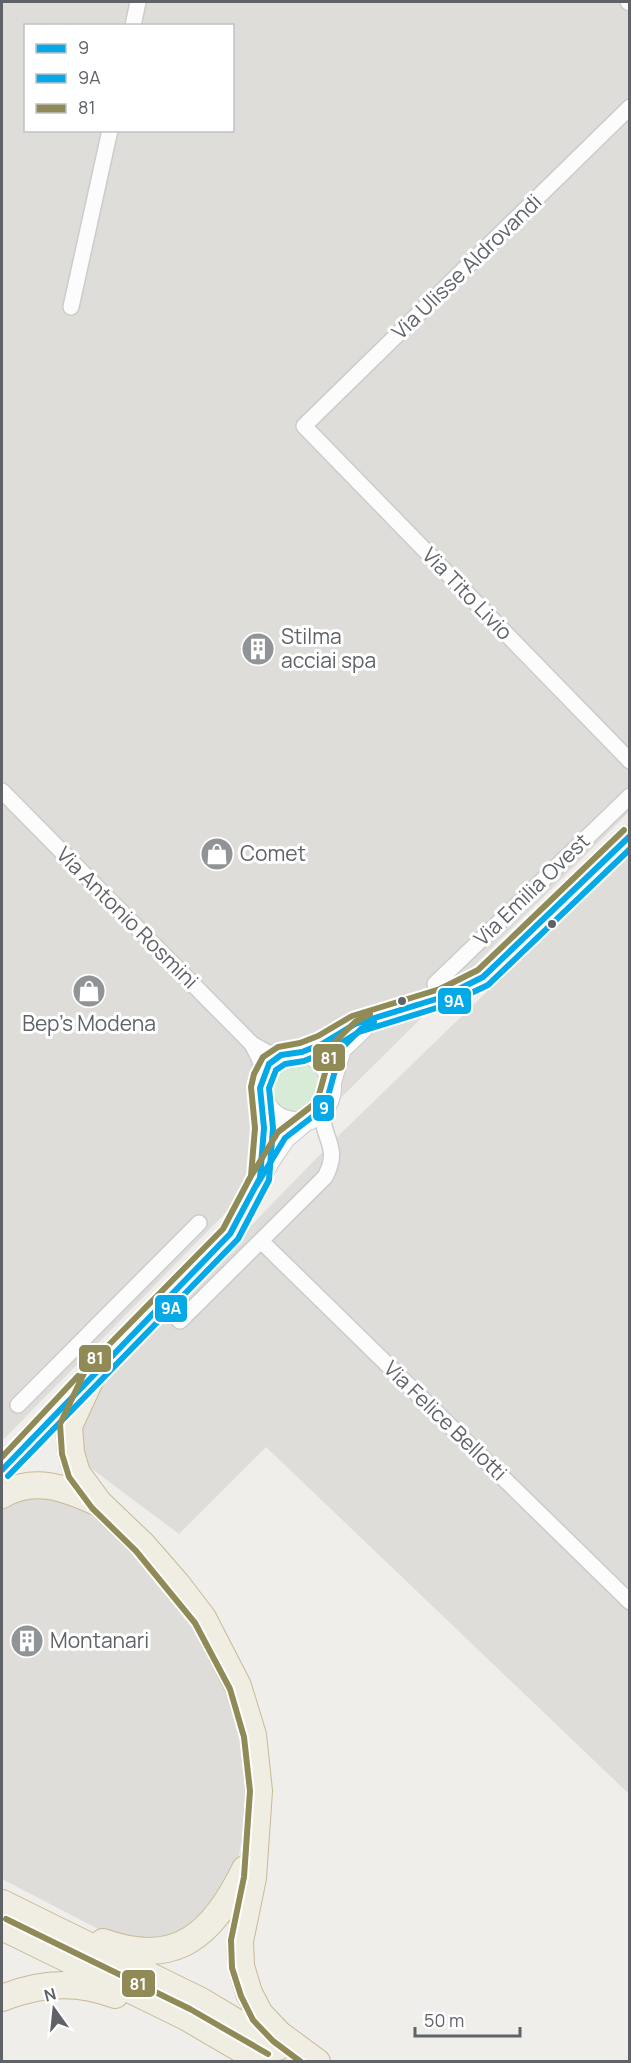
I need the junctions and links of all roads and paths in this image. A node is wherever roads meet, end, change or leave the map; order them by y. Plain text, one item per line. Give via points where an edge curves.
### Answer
1 (138, 2) edge
2 (133, 24) edge
3 (630, 107) edge
4 (110, 132) edge
5 (71, 307) dead end
6 (304, 426) joint
7 (630, 761) edge
8 (2, 792) edge
9 (630, 796) edge
10 (630, 836) edge
11 (435, 984) dead end
12 (389, 1014) junction
13 (252, 1044) junction
14 (302, 1052) junction
15 (281, 1055) junction
16 (262, 1077) junction
17 (331, 1082) junction
18 (262, 1099) junction
19 (312, 1117) junction
20 (260, 1178) junction
21 (199, 1222) dead end
22 (261, 1241) junction
23 (164, 1303) junction
24 (72, 1352) junction
25 (94, 1372) junction
26 (18, 1405) dead end
27 (2, 1470) edge
28 (2, 1495) edge
29 (99, 1503) junction
30 (630, 1602) edge
31 (254, 1850) junction
32 (4, 1913) edge
33 (2, 1998) edge
34 (259, 2059) edge
35 (297, 2061) edge
36 (317, 2061) edge

1 - 2 street
3 - 6 street, Via Ulisse Aldrovandi
4 - 5 street
6 - 7 street, Via Tito Livio
8 - 13 street, Via Antonio Rosmini
9 - 11 street, Via Emilia Ovest
10 - 12 main road, Via Emilia Ovest via 483,977 443,997
12 - 14 main road, Via Emilia Ovest via 355,1024
12 - 17 main road, Via Emilia Ovest via 361,1029 341,1049
13 - 15 street
13 - 16 street via 260,1060
14 - 15 main road
14 - 17 main road via 321,1062
15 - 16 main road via 269,1064
16 - 18 main road
17 - 19 main road via 331,1095
18 - 19 main road via 279,1119 291,1122
18 - 20 main road via 264,1145
19 - 20 main road via 285,1138
19 - 22 street via 325,1130 333,1147 334,1156 326,1177
20 - 23 main road via 230,1234
21 - 24 street
22 - 23 street via 180,1321
22 - 30 street, Via Felice Bellotti
23 - 25 main road
24 - 25 street
24 - 26 street
25 - 27 main road
25 - 29 highway via 69,1426 77,1473
28 - 29 highway via 34,1484 55,1486
29 - 31 highway via 143,1545 203,1618 238,1686 257,1757 259,1817
31 - 32 highway via 219,1916 190,1941 173,1947 123,1949 57,1920
31 - 36 highway via 253,1878 240,1941 244,1980 254,2004 270,2025
32 - 34 highway
32 - 35 highway via 201,2001
33 - 34 highway via 47,1985 100,1989 205,2039

